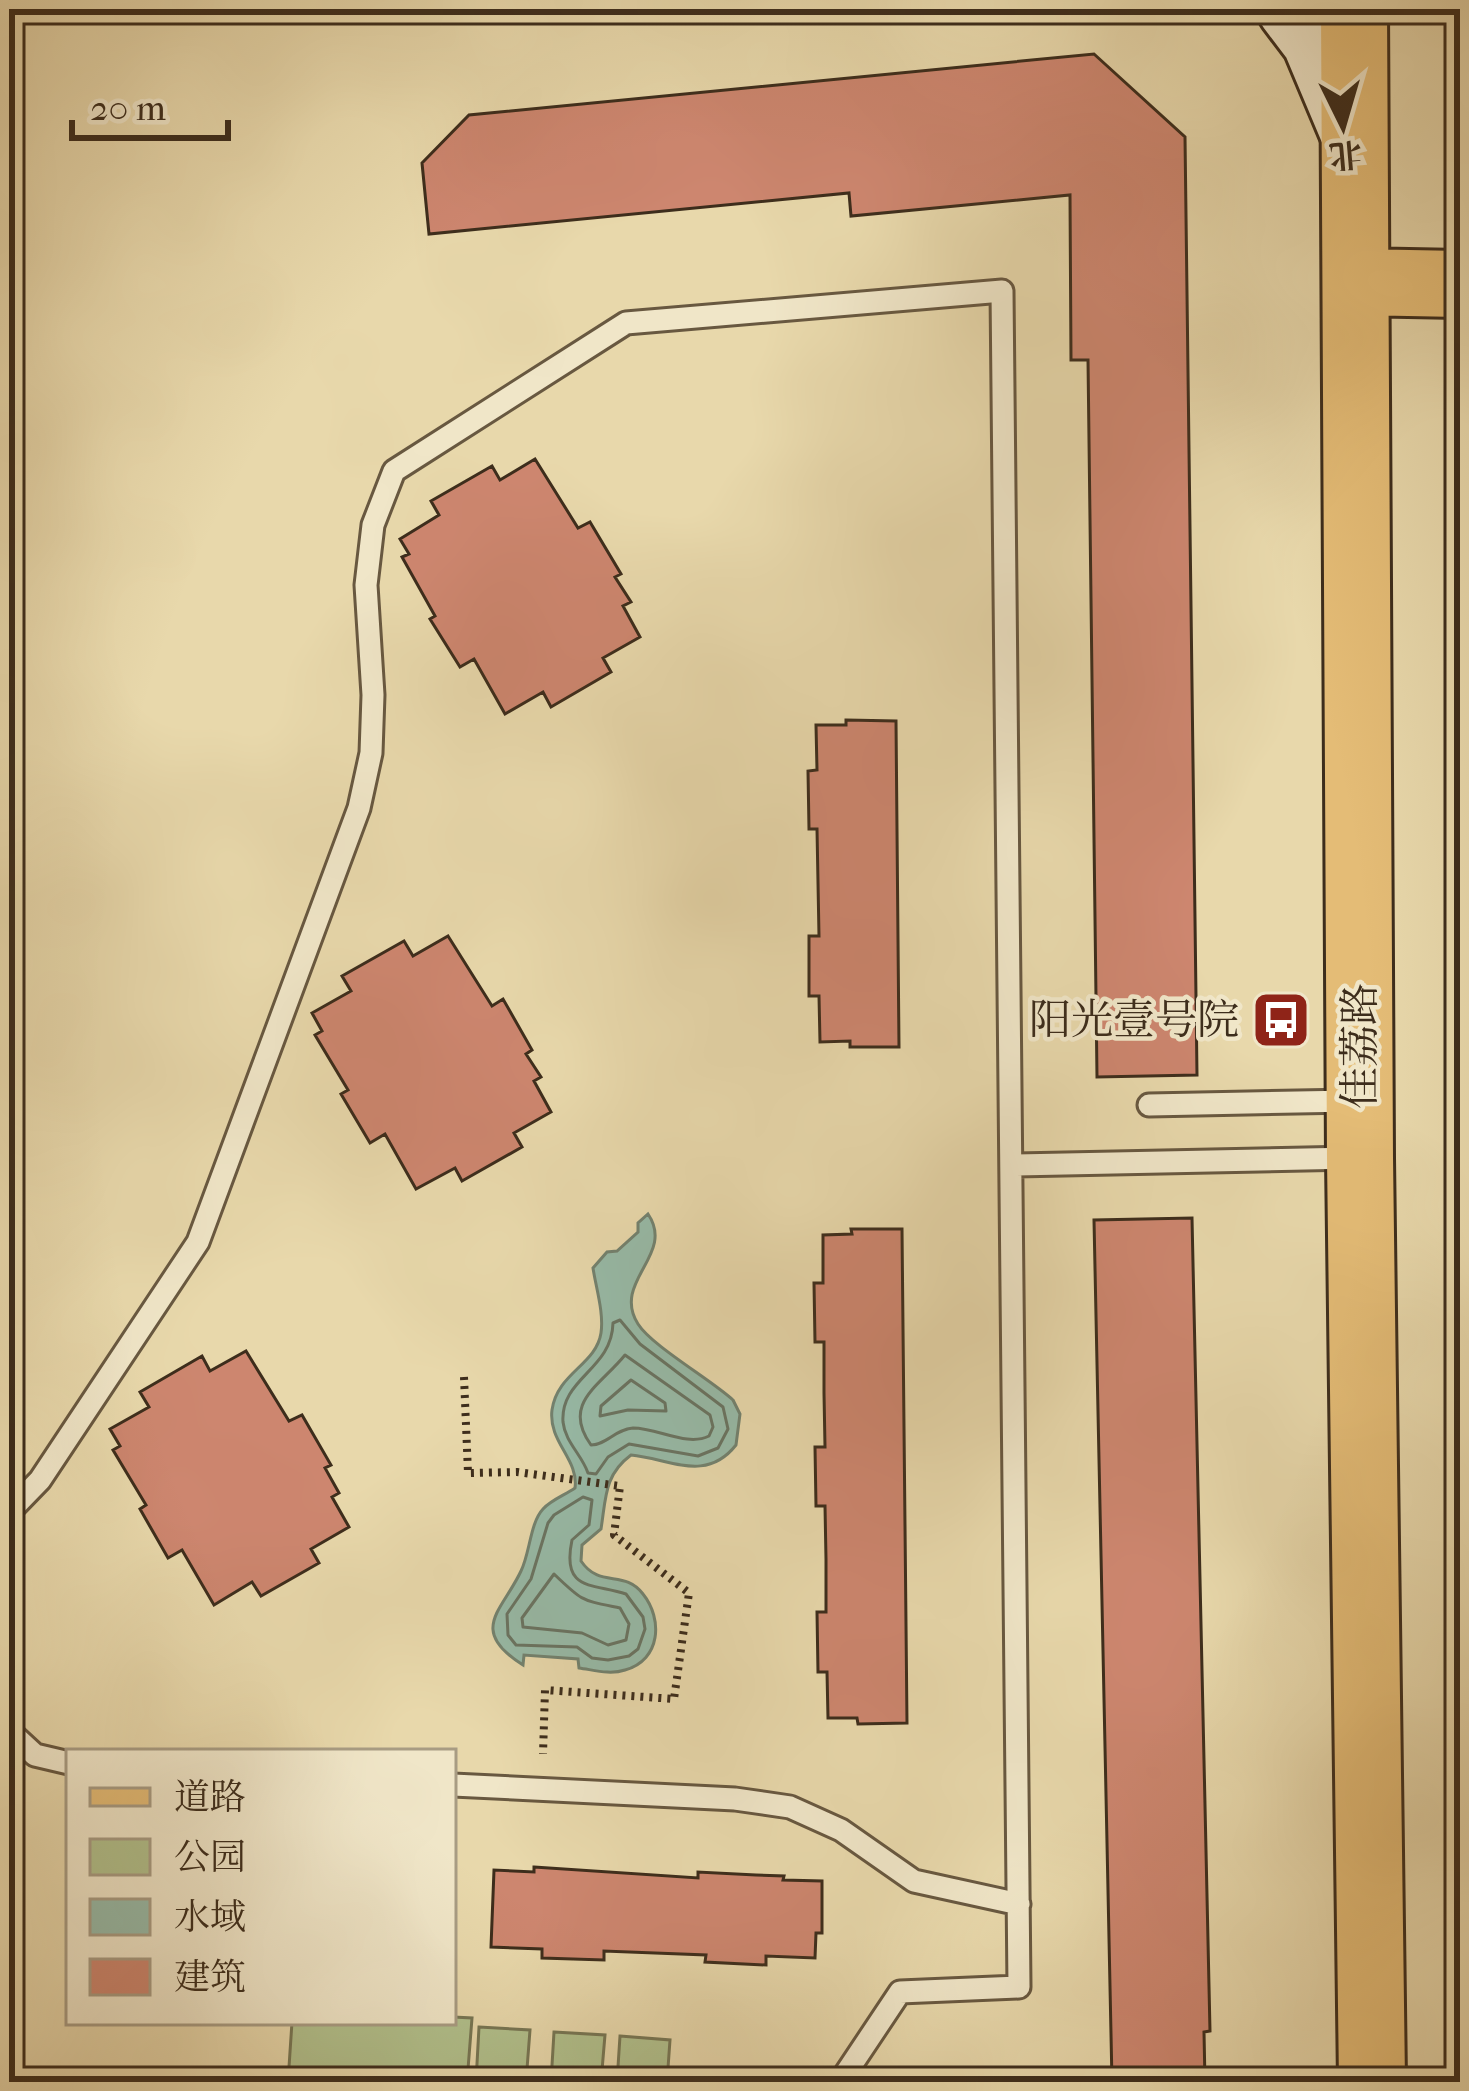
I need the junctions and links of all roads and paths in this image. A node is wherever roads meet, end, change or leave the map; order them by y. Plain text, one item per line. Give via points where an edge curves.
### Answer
1 (1289, 9) edge
2 (1354, 9) edge
3 (1356, 144) junction
4 (1357, 282) junction
5 (1460, 284) edge
6 (1149, 1105) dead end
7 (1360, 1129) junction
8 (1011, 1166) junction
9 (464, 1376) dead end
10 (9, 1512) edge
11 (9, 1732) edge
12 (66, 1762) edge
13 (456, 1785) edge
14 (542, 1790) junction
15 (1019, 1904) junction
16 (840, 2082) edge
17 (1372, 2082) edge

1 - 3 main road via 1314,42
2 - 3 main road, 佳荔路
3 - 4 main road, 佳荔路
4 - 5 main road
4 - 7 main road, 佳荔路
6 - 7 lane
7 - 8 lane
7 - 17 main road, 佳荔路
8 - 10 lane via 1002,291 626,323 394,471 373,525 366,585 373,694 359,808 198,1242 40,1480
8 - 15 lane
9 - 14 path via 468,1473 620,1486 614,1535 689,1593 674,1699 545,1690
11 - 12 lane via 35,1755
13 - 14 lane
14 - 15 lane via 790,1808 841,1830 914,1881
15 - 16 lane via 1019,1987 900,1992

